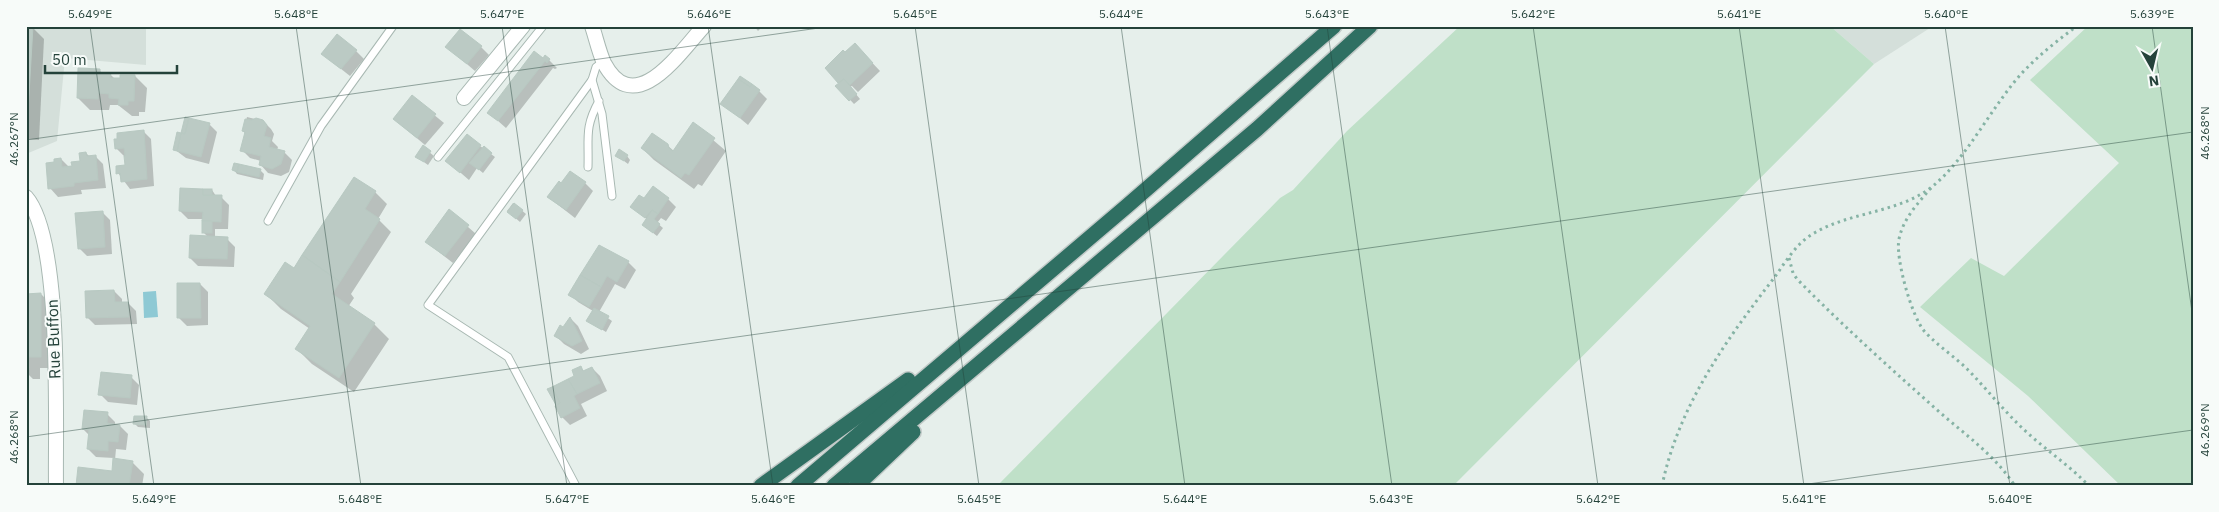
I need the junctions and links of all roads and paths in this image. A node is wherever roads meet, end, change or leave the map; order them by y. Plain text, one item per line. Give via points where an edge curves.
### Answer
1 (393, 26) edge
2 (523, 26) edge
3 (543, 26) edge
4 (592, 26) edge
5 (704, 26) edge
6 (1334, 26) edge
7 (1370, 26) edge
8 (2077, 26) edge
9 (604, 61) junction
10 (592, 80) junction
11 (464, 98) dead end
12 (599, 101) junction
13 (438, 157) dead end
14 (588, 167) dead end
15 (1933, 186) junction
16 (612, 196) dead end
17 (26, 197) edge
18 (268, 221) dead end
19 (1789, 258) junction
20 (998, 315) junction
21 (1017, 333) junction
22 (56, 486) edge
23 (576, 486) edge
24 (761, 486) edge
25 (798, 486) edge
26 (834, 486) edge
27 (856, 486) edge
28 (1662, 486) edge
29 (2015, 486) edge
30 (2089, 486) edge

1 - 18 lane via 320,126
2 - 11 street
3 - 13 lane
4 - 9 street
5 - 9 street via 649,83 628,85 616,78
6 - 20 highway
7 - 21 highway via 1257,129
8 - 15 path via 2022,73
9 - 10 lane via 596,67
10 - 12 lane
10 - 23 lane via 428,305 508,357
12 - 14 lane via 588,125
12 - 16 lane
15 - 19 path via 1910,199 1852,216 1810,235
15 - 30 path via 1913,208 1898,240 1898,253 1916,319 1925,332 1970,372 2030,436 2067,464
17 - 22 street, Rue Buffon via 42,227 52,293
19 - 28 path via 1738,324 1701,384 1685,414
19 - 29 path via 1793,273 1838,321 1955,426 1980,444
20 - 24 highway
20 - 25 highway
21 - 26 highway
21 - 27 highway

